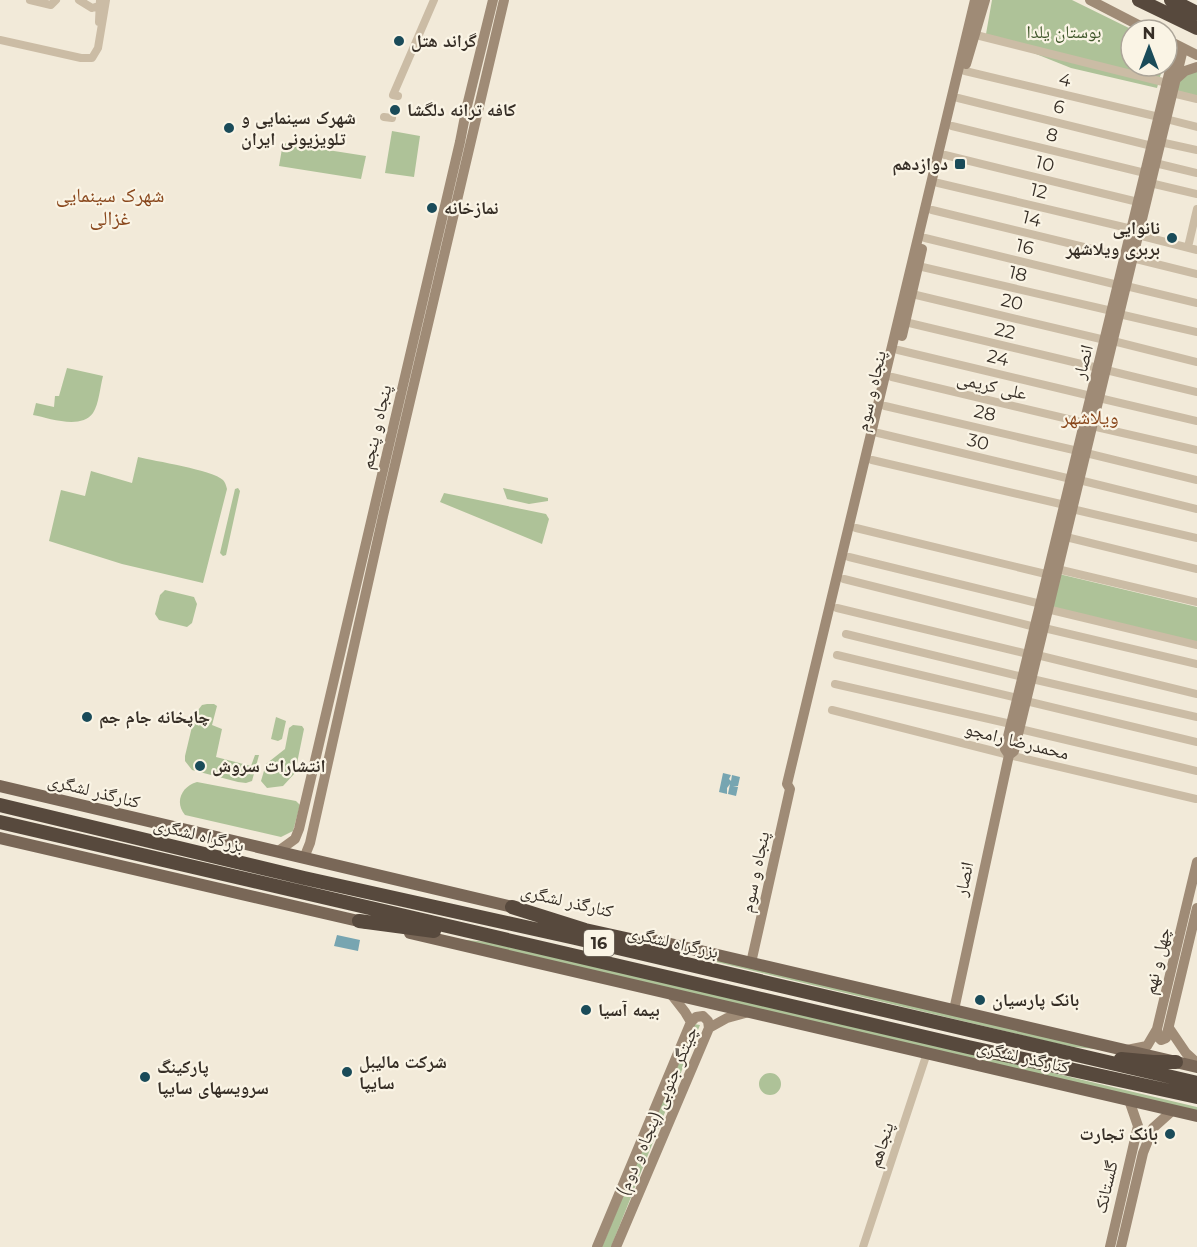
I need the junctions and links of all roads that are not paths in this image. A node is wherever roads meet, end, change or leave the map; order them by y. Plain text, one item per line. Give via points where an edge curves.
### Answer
1 (30, 0) edge
2 (56, 0) edge
3 (79, 0) edge
4 (434, 0) edge
5 (493, 0) edge
6 (504, 0) edge
7 (975, 0) edge
8 (985, 0) edge
9 (1090, 0) edge
10 (1139, 0) edge
11 (1171, 0) edge
12 (103, 2) edge
13 (1197, 13) edge
14 (1125, 18) edge
15 (1197, 28) edge
16 (976, 35) junction
17 (0, 40) edge
18 (1179, 47) edge
19 (966, 51) junction
20 (1197, 55) edge
21 (1197, 67) edge
22 (965, 71) junction
23 (1172, 78) edge
24 (1171, 86) junction
25 (398, 96) dead end
26 (958, 98) junction
27 (1197, 99) edge
28 (1162, 118) junction
29 (952, 126) junction
30 (1197, 127) edge
31 (465, 143) junction
32 (1156, 144) junction
33 (1197, 150) edge
34 (945, 155) junction
35 (1155, 163) junction
36 (1197, 173) edge
37 (1148, 178) junction
38 (938, 183) junction
39 (1197, 195) edge
40 (1138, 202) junction
41 (1197, 209) edge
42 (932, 210) junction
43 (1135, 232) junction
44 (925, 238) junction
45 (1188, 247) junction
46 (1197, 250) edge
47 (1129, 258) junction
48 (918, 266) junction
49 (1197, 274) edge
50 (1122, 285) junction
51 (912, 294) junction
52 (1197, 303) edge
53 (1116, 312) junction
54 (905, 322) junction
55 (1197, 332) edge
56 (1109, 340) junction
57 (898, 350) junction
58 (1197, 362) edge
59 (1102, 369) junction
60 (892, 377) junction
61 (1197, 393) edge
62 (1095, 397) junction
63 (885, 406) junction
64 (1197, 421) edge
65 (1089, 424) junction
66 (878, 433) junction
67 (1197, 450) edge
68 (1082, 452) junction
69 (872, 460) junction
70 (1075, 480) junction
71 (1197, 480) edge
72 (1069, 507) junction
73 (1197, 509) edge
74 (378, 515) junction
75 (856, 528) junction
76 (1066, 537) junction
77 (1197, 538) edge
78 (849, 557) junction
79 (1197, 569) edge
80 (1053, 573) junction
81 (843, 579) junction
82 (1197, 602) edge
83 (1044, 606) junction
84 (837, 608) junction
85 (1039, 628) junction
86 (846, 634) dead end
87 (1197, 645) edge
88 (837, 655) dead end
89 (1033, 655) junction
90 (1197, 664) edge
91 (1027, 678) junction
92 (835, 684) dead end
93 (1197, 694) edge
94 (1022, 699) junction
95 (831, 710) dead end
96 (1197, 717) edge
97 (1015, 727) junction
98 (1197, 742) edge
99 (1009, 755) junction
100 (1197, 771) edge
101 (0, 786) edge
102 (790, 789) junction
103 (1196, 799) edge
104 (0, 805) edge
105 (0, 822) edge
106 (297, 834) junction
107 (0, 838) edge
108 (311, 838) junction
109 (277, 852) junction
110 (304, 858) junction
111 (1197, 862) edge
112 (512, 907) junction
113 (1197, 908) edge
114 (359, 921) junction
115 (484, 935) junction
116 (751, 963) junction
117 (726, 972) junction
118 (671, 994) junction
119 (954, 1010) junction
120 (749, 1012) junction
121 (691, 1022) junction
122 (709, 1028) junction
123 (1169, 1028) junction
124 (1157, 1029) junction
125 (1127, 1050) junction
126 (1057, 1052) junction
127 (927, 1053) junction
128 (1176, 1062) junction
129 (1197, 1065) edge
130 (1196, 1093) edge
131 (1130, 1100) junction
132 (1173, 1110) junction
133 (1197, 1116) edge
134 (597, 1247) edge
135 (616, 1247) edge
136 (863, 1247) edge
137 (1110, 1247) edge
138 (1121, 1247) edge

1 - 2 street via 51,5
3 - 12 street via 92,8
4 - 25 street via 393,95
5 - 31 street, پنجاه و پنجم via 467,106
6 - 31 street, پنجاه و پنجم
7 - 19 street, پنجاه و سوم
8 - 16 street, پنجاه و سوم
9 - 14 street
10 - 15 highway
11 - 13 highway
12 - 17 street via 98,48 92,57
16 - 19 street, پنجاه و سوم
16 - 24 street
18 - 20 street
19 - 22 street, پنجاه و سوم
19 - 102 street, پنجاه و سوم via 787,784
21 - 24 street via 1185,71
22 - 26 street, پنجاه و سوم
22 - 28 street, 4
23 - 24 street, انصار
24 - 27 street
24 - 28 street, انصار
26 - 29 street, پنجاه و سوم
26 - 32 street, 6
28 - 30 street, 4
28 - 32 street, انصار
29 - 34 street, پنجاه و سوم
29 - 37 street, 8
31 - 74 street, پنجاه و پنجم
32 - 33 street, 6
32 - 35 street, انصار
32 - 37 street, انصار
34 - 38 street, پنجاه و سوم
34 - 40 street, 10
35 - 36 street
35 - 37 street, انصار
37 - 39 street, 8
37 - 40 street, انصار
37 - 43 street, انصار
38 - 42 street, پنجاه و سوم
38 - 43 street, 12
40 - 43 street, انصار
41 - 45 street
42 - 44 street, پنجاه و سوم
42 - 47 street, 14
43 - 45 street, 12
43 - 47 street, انصار
44 - 48 street, پنجاه و سوم
44 - 50 street, 16
45 - 46 street, 12
47 - 49 street, 14
47 - 50 street, انصار
48 - 51 street, پنجاه و سوم
48 - 53 street, 18
50 - 52 street, 16
50 - 53 street, انصار
51 - 54 street, پنجاه و سوم
51 - 56 street, 20
53 - 55 street, 18
53 - 56 street, انصار
54 - 57 street, پنجاه و سوم
54 - 59 street, 22
56 - 58 street, 20
56 - 59 street, انصار
57 - 60 street, پنجاه و سوم
57 - 62 street, 24
59 - 61 street, 22
59 - 62 street, انصار
60 - 63 street, پنجاه و سوم
60 - 65 street, علی کریمی
62 - 64 street, 24
62 - 65 street, انصار
63 - 66 street, پنجاه و سوم
63 - 68 street, 28
65 - 67 street, علی کریمی
65 - 68 street, انصار
66 - 69 street, پنجاه و سوم
66 - 70 street, 30
68 - 70 street, انصار
68 - 71 street, 28
69 - 72 street
69 - 75 street, پنجاه و سوم
70 - 72 street, انصار
70 - 73 street, 30
72 - 76 street, انصار
72 - 77 street
72 - 80 street, انصار
74 - 106 street, پنجاه و پنجم
74 - 108 street, پنجاه و پنجم
75 - 78 street, پنجاه و سوم
75 - 80 street
76 - 79 street
76 - 80 street, انصار
78 - 81 street, پنجاه و سوم
78 - 83 street
80 - 82 street
80 - 83 street, انصار
81 - 84 street, پنجاه و سوم
81 - 85 street
83 - 85 street, انصار
83 - 87 street
84 - 89 street
84 - 102 street, پنجاه و سوم
85 - 89 street, انصار
85 - 90 street
86 - 91 street
88 - 94 street
89 - 91 street, انصار
89 - 93 street
91 - 94 street, انصار
91 - 96 street
92 - 97 street
94 - 97 street, انصار
94 - 98 street
95 - 99 street, محمدرضا رامجو
97 - 99 street, انصار via 1005,749
97 - 100 street
99 - 103 street, محمدرضا رامجو
99 - 119 street, انصار
101 - 109 main road, کنارگذر لشگری
102 - 116 street, پنجاه و سوم
104 - 117 highway, بزرگراه لشگری / 16
105 - 115 highway, بزرگراه لشگری / 16
106 - 108 street
106 - 109 street
107 - 114 main road, کنارگذر لشگری
108 - 110 street, پنجاه و پنجم
109 - 110 main road, کنارگذر لشگری
110 - 112 main road, کنارگذر لشگری
111 - 124 street, چهل و نهم
112 - 116 main road, کنارگذر لشگری
112 - 117 highway via 585,930 654,945
113 - 123 street, چهل و نهم
114 - 115 highway
114 - 118 main road, کنارگذر لشگری
115 - 130 highway, بزرگراه لشگری / 16 via 968,1047
116 - 119 main road, کنارگذر لشگری
117 - 126 highway, بزرگراه لشگری / 16
118 - 120 main road, کنارگذر لشگری
118 - 121 street
119 - 125 main road, کنارگذر لشگری
120 - 122 street, چیتگر جنوبی (پنجاه و دوم) via 727,1017
120 - 127 main road, کنارگذر لشگری
121 - 122 street via 703,1016
121 - 134 street, چیتگر جنوبی (پنجاه و دوم)
122 - 135 street, چیتگر جنوبی (پنجاه و دوم)
123 - 124 street via 1166,1038 1161,1040
123 - 129 street
124 - 125 street via 1147,1046
125 - 128 main road, کنارگذر لشگری
126 - 128 highway
126 - 130 highway, بزرگراه لشگری / 16
127 - 131 main road, کنارگذر لشگری
127 - 136 street, پنجاهم
128 - 129 main road, کنارگذر لشگری
131 - 132 main road, کنارگذر لشگری
131 - 137 street, گلستانک via 1138,1126
132 - 133 main road, کنارگذر لشگری
132 - 138 street, گلستانک via 1153,1128 1143,1153

